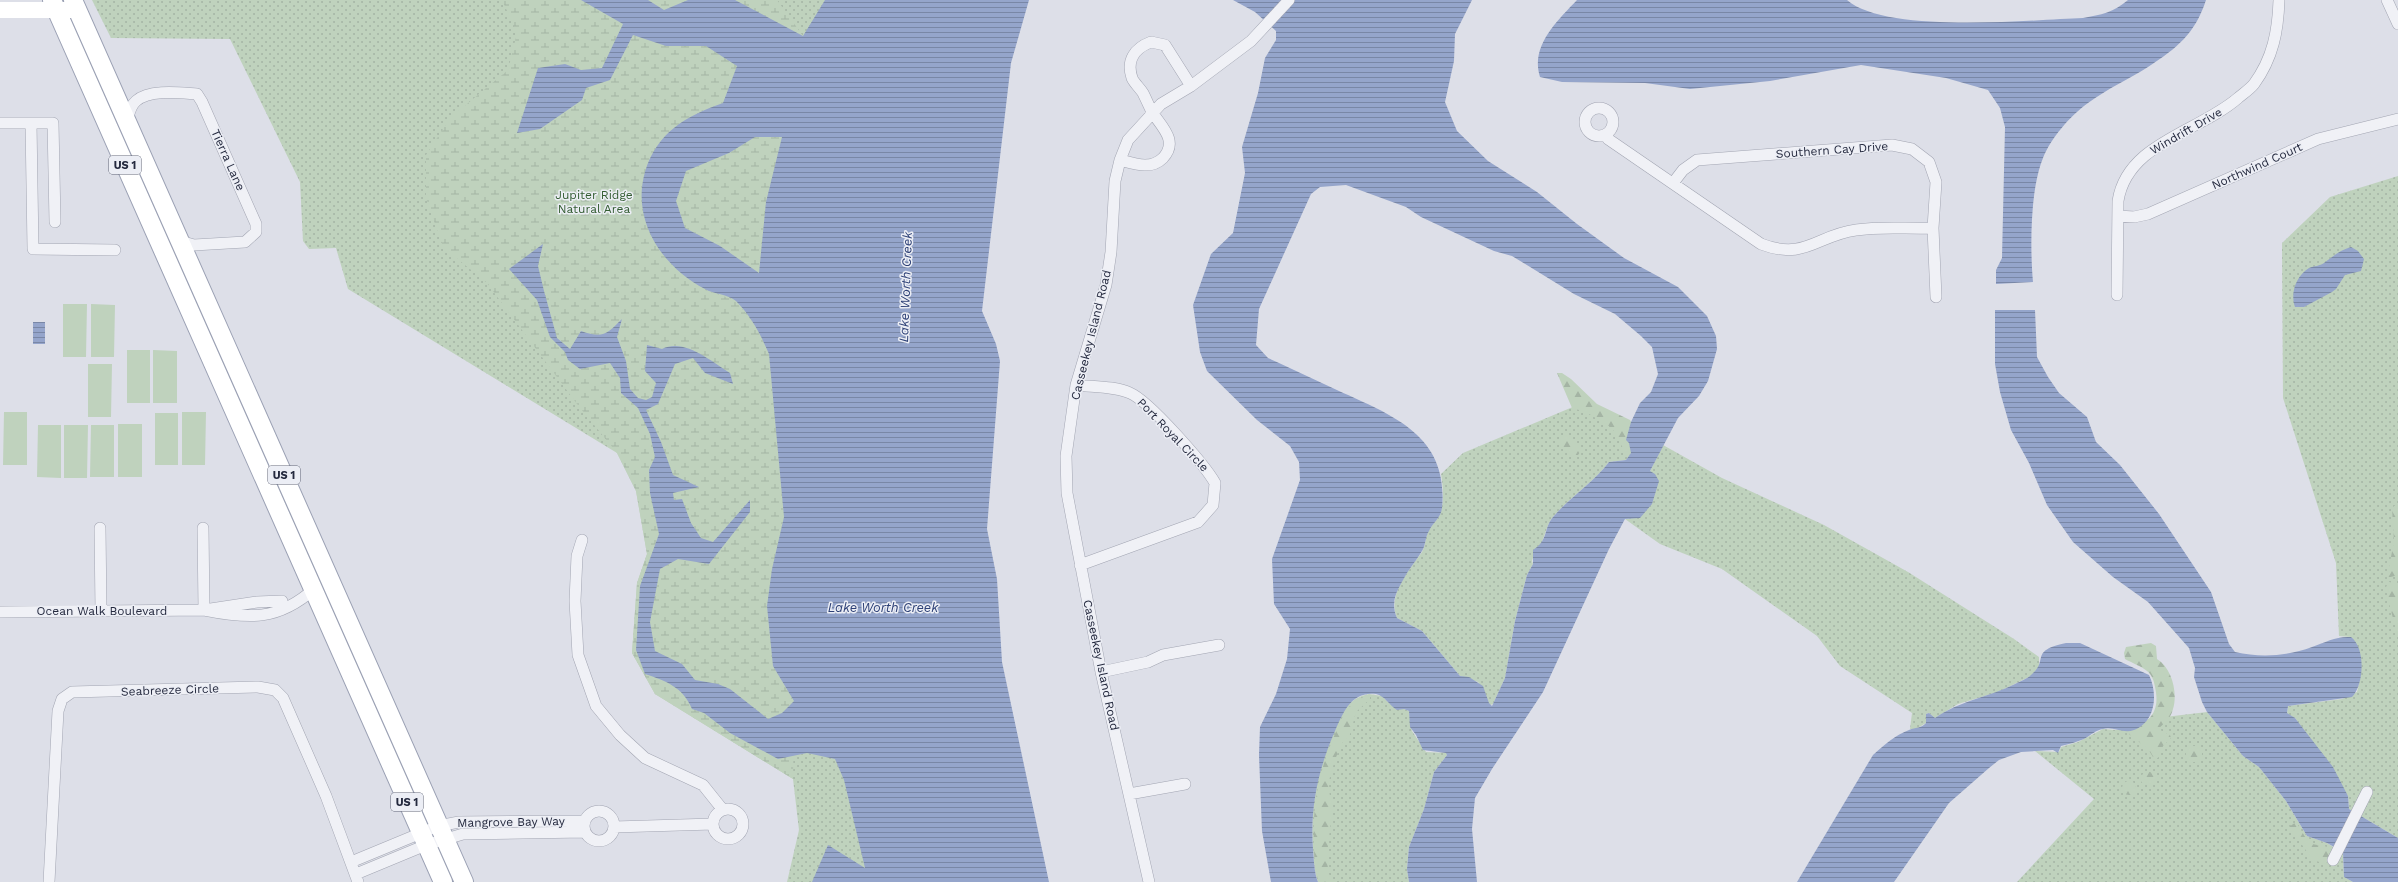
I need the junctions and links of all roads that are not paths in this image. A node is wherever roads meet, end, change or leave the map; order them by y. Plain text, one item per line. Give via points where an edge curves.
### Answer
1 (1289, 0) edge
2 (2279, 0) edge
3 (2387, 0) edge
4 (54, 5) edge
5 (75, 5) edge
6 (0, 10) edge
7 (2398, 24) edge
8 (1191, 86) junction
9 (1153, 113) junction
10 (2398, 119) edge
11 (127, 121) junction
12 (0, 123) edge
13 (31, 123) junction
14 (1605, 135) dead end
15 (1120, 160) junction
16 (1673, 183) junction
17 (2118, 216) junction
18 (55, 222) dead end
19 (1933, 228) junction
20 (180, 241) junction
21 (115, 250) dead end
22 (2117, 295) dead end
23 (1936, 297) dead end
24 (1076, 385) junction
25 (100, 528) dead end
26 (203, 528) dead end
27 (582, 540) dead end
28 (1080, 565) junction
29 (332, 583) junction
30 (314, 589) junction
31 (282, 601) junction
32 (204, 610) junction
33 (101, 611) junction
34 (0, 612) edge
35 (254, 614) junction
36 (1219, 645) dead end
37 (1101, 672) junction
38 (1185, 784) dead end
39 (1129, 794) junction
40 (2365, 796) dead end
41 (723, 810) junction
42 (713, 824) junction
43 (585, 826) junction
44 (614, 827) junction
45 (441, 832) junction
46 (423, 839) junction
47 (376, 851) junction
48 (2333, 860) dead end
49 (351, 862) junction
50 (382, 863) junction
51 (357, 878) edge
52 (49, 882) edge
53 (443, 882) edge
54 (464, 882) edge
55 (1149, 882) edge

1 - 8 street, Casseekey Island Road via 1251,40
2 - 17 street, Windrift Drive via 2277,33 2269,60 2254,85 2230,105 2147,153 2130,169 2120,187
3 - 7 street
4 - 5 street
4 - 6 street
4 - 30 main road, US 1
5 - 11 main road, US 1
8 - 9 street, Casseekey Island Road via 1161,104
8 - 9 street via 1165,45 1151,42 1141,46 1134,52 1130,64 1132,78
9 - 15 street, Casseekey Island Road via 1128,140
9 - 15 street via 1164,127 1170,142 1165,155 1157,163 1145,166
10 - 17 street, Northwind Court via 2318,139 2148,214 2134,217
11 - 20 main road, US 1
11 - 20 street, Tierra Lane via 135,102 147,95 197,94 256,224 256,232 245,242 194,245
12 - 13 street
13 - 18 street via 53,123
13 - 21 street via 33,249
14 - 16 street
15 - 24 street, Casseekey Island Road via 1106,285
16 - 19 street via 1761,244 1778,250 1792,251 1855,230
16 - 19 street, Southern Cay Drive via 1683,170 1697,160 1892,145 1912,149 1929,162 1936,182
17 - 22 street, Windrift Drive
19 - 23 street, Southern Cay Drive
20 - 29 main road, US 1
24 - 28 street, Casseekey Island Road via 1066,471 1067,493
24 - 28 street, Port Royal Circle via 1130,392 1144,401 1202,463 1215,483 1213,505 1198,522
25 - 33 street
26 - 32 street
27 - 41 street via 577,556 575,601 578,655 596,706 620,735 645,758 703,785
28 - 37 street, Casseekey Island Road
29 - 30 street, Ocean Walk Boulevard
29 - 45 main road, US 1
30 - 31 street, Ocean Walk Boulevard
30 - 35 street, Ocean Walk Boulevard via 298,603 280,611 263,615
30 - 46 main road, US 1
31 - 32 street, Ocean Walk Boulevard
31 - 35 street, Ocean Walk Boulevard
32 - 33 street, Ocean Walk Boulevard
32 - 35 street, Ocean Walk Boulevard via 230,616
33 - 34 street, Ocean Walk Boulevard
36 - 37 street via 1163,655 1148,662
37 - 39 street, Casseekey Island Road
38 - 39 street
39 - 55 street, Casseekey Island Road
40 - 48 street
41 - 42 street via 715,817
41 - 42 street via 734,811 740,816 740,833 732,838 722,837 714,830
42 - 44 street
43 - 44 street via 593,839 604,840
43 - 44 street via 592,813 601,811 612,818
43 - 45 street, Mangrove Bay Way via 459,822
45 - 46 street, Seabreeze Circle
45 - 54 main road, US 1
46 - 47 street, Seabreeze Circle
46 - 50 street, Seabreeze Circle
46 - 53 main road, US 1
47 - 49 street, Seabreeze Circle
47 - 50 street
49 - 51 street, Seabreeze Circle
49 - 52 street, Seabreeze Circle via 326,796 283,698 275,690 258,687 72,692 62,699 58,710
50 - 51 street, Seabreeze Circle

